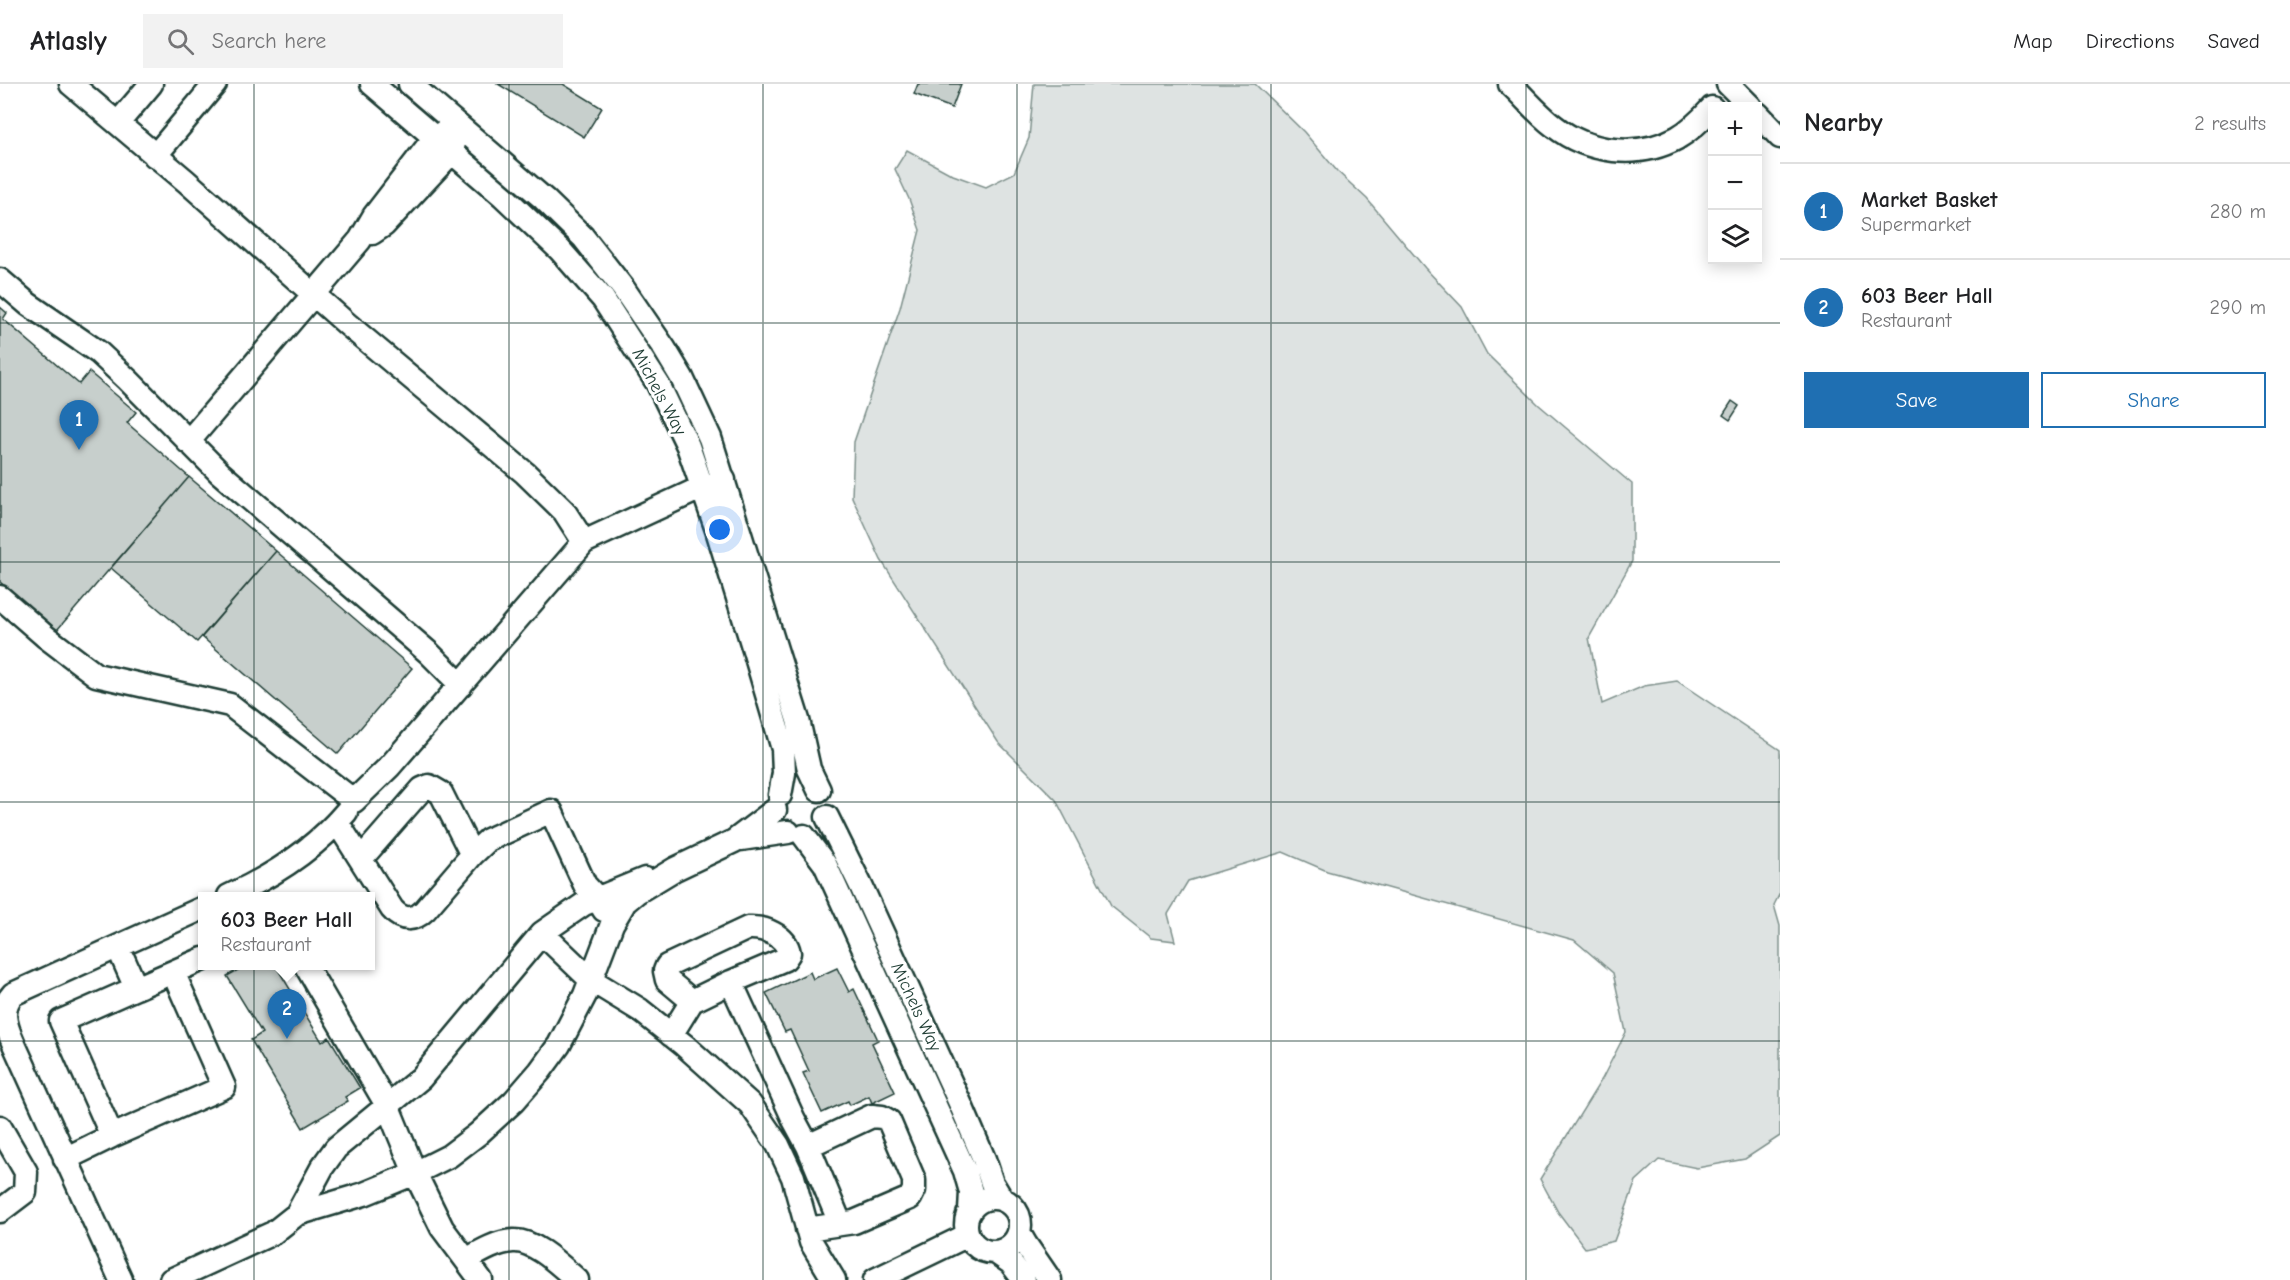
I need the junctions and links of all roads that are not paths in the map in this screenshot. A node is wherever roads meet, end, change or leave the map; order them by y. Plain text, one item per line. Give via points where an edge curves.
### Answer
1 (151, 84) edge
2 (215, 84) edge
3 (372, 84) edge
4 (410, 84) edge
5 (1510, 84) edge
6 (1730, 86) edge
7 (82, 87) edge
8 (1717, 102) edge
9 (1746, 102) edge
10 (1708, 112) edge
11 (1762, 118) edge
12 (118, 123) junction
13 (457, 124) junction
14 (435, 137) junction
15 (1780, 137) edge
16 (452, 152) junction
17 (155, 156) junction
18 (360, 240) junction
19 (0, 280) edge
20 (314, 294) junction
21 (188, 442) junction
22 (713, 484) junction
23 (584, 542) junction
24 (0, 597) edge
25 (461, 685) junction
26 (819, 790) junction
27 (354, 801) junction
28 (778, 802) junction
29 (827, 818) junction
30 (337, 822) junction
31 (796, 834) junction
32 (734, 841) junction
33 (472, 855) junction
34 (361, 859) junction
35 (675, 869) junction
36 (263, 890) edge
37 (597, 897) junction
38 (198, 911) edge
39 (612, 924) junction
40 (542, 933) junction
41 (118, 947) junction
42 (198, 960) edge
43 (308, 970) edge
44 (173, 972) junction
45 (591, 980) junction
46 (731, 982) junction
47 (136, 988) junction
48 (692, 1001) junction
49 (671, 1035) junction
50 (7, 1047) edge
51 (388, 1107) junction
52 (0, 1127) edge
53 (112, 1136) junction
54 (808, 1146) junction
55 (7, 1155) edge
56 (65, 1159) junction
57 (415, 1173) junction
58 (1001, 1198) junction
59 (0, 1211) edge
60 (970, 1211) junction
61 (297, 1214) junction
62 (840, 1223) junction
63 (807, 1229) junction
64 (1019, 1233) junction
65 (968, 1235) junction
66 (995, 1252) junction
67 (465, 1260) junction
68 (121, 1280) edge
69 (171, 1280) edge
70 (481, 1280) edge
71 (577, 1280) edge
72 (834, 1280) edge
73 (875, 1280) edge
74 (1024, 1280) edge
75 (1050, 1280) edge

1 - 12 street
2 - 17 street
3 - 14 street, Michels Way
4 - 13 street, Michels Way
5 - 10 street via 1566,135 1610,150 1646,149 1663,144 1689,130
6 - 8 street
6 - 9 street
7 - 12 street
11 - 15 street
12 - 17 street
13 - 14 street
13 - 16 street
13 - 22 street, Michels Way via 583,237 647,321 682,378 710,438
14 - 16 street, Michels Way
14 - 18 street
16 - 18 street via 384,225
16 - 22 street, Michels Way via 535,225 603,299 658,384 688,446
17 - 20 street
18 - 20 street
19 - 21 street via 98,352
20 - 21 street
20 - 23 street via 525,473 564,511
21 - 25 street
22 - 23 street
22 - 26 street, Michels Way via 798,720 809,769
22 - 28 street, Michels Way via 731,574 780,737 784,759
23 - 25 street
24 - 27 street via 96,675 230,705
25 - 27 street
26 - 28 street via 803,783 786,788
26 - 29 street via 827,803
27 - 30 street
28 - 31 street via 781,826
28 - 32 street
29 - 31 street via 819,830
29 - 58 street, Michels Way
30 - 34 street
30 - 36 street via 280,870
31 - 32 street
31 - 60 street, Michels Way via 825,864 966,1171
32 - 35 street
33 - 34 street via 425,910 407,919 392,909
33 - 34 street via 441,793 429,786 422,789
33 - 37 street via 488,840 551,811 585,885
35 - 37 street
35 - 39 street via 637,892
37 - 39 street
37 - 40 street
38 - 41 street
39 - 45 street
40 - 45 street
40 - 51 street via 421,1078
41 - 47 street
41 - 50 street via 5,1000 1,1008
42 - 44 street
43 - 51 street
44 - 47 street
44 - 53 street via 224,1087
45 - 49 street via 640,1010
45 - 57 street via 559,1045 514,1101 456,1151
46 - 48 street
46 - 48 street via 785,959 788,945 780,937 747,928 667,966 667,980
46 - 54 street
47 - 53 street via 61,1022
48 - 49 street
49 - 63 street via 756,1112 793,1177
50 - 56 street
51 - 57 street
51 - 61 street via 336,1148
52 - 55 street
53 - 56 street
54 - 62 street
54 - 62 street via 872,1116 882,1117 889,1121 914,1180 915,1190 910,1198 854,1222
55 - 59 street via 26,1172 25,1192
56 - 68 street
57 - 61 street via 364,1194
57 - 67 street via 442,1228
58 - 60 street via 982,1200
58 - 64 street via 1018,1214
60 - 65 street
61 - 69 street via 273,1233
62 - 63 street
63 - 72 street
64 - 66 street via 1010,1246
64 - 75 street
65 - 66 street via 979,1248
65 - 73 street
66 - 74 street via 1011,1263
67 - 70 street
67 - 71 street via 489,1247 515,1240 543,1251

